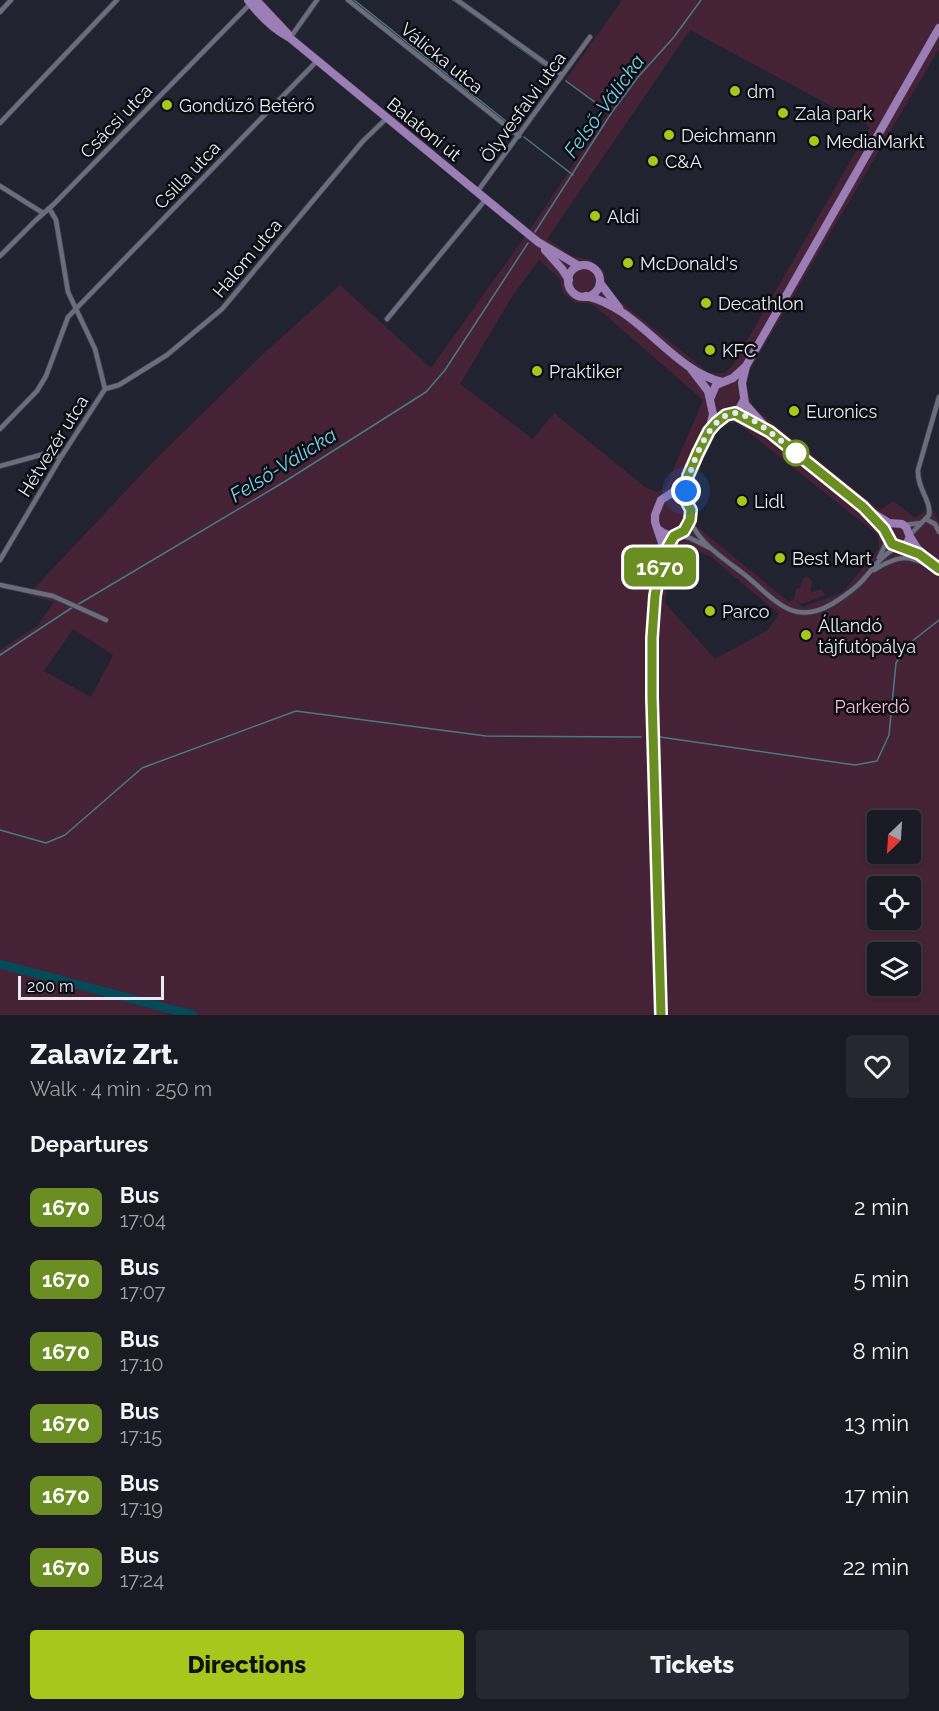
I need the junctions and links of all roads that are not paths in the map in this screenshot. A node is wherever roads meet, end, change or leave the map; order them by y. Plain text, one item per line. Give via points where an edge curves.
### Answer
1 (11, 0) edge
2 (117, 0) edge
3 (317, 0) edge
4 (348, 0) edge
5 (457, 0) edge
6 (252, 1) edge
7 (0, 12) edge
8 (939, 28) edge
9 (590, 37) dead end
10 (290, 38) junction
11 (317, 61) junction
12 (562, 75) junction
13 (387, 118) junction
14 (0, 123) edge
15 (519, 136) junction
16 (0, 186) edge
17 (477, 192) junction
18 (486, 199) junction
19 (49, 208) junction
20 (43, 213) junction
21 (538, 242) junction
22 (0, 256) edge
23 (579, 266) junction
24 (569, 280) junction
25 (600, 283) junction
26 (586, 296) junction
27 (76, 309) junction
28 (622, 311) junction
29 (387, 319) dead end
30 (688, 365) junction
31 (746, 366) junction
32 (724, 382) junction
33 (105, 388) junction
34 (744, 394) junction
35 (939, 397) edge
36 (712, 403) junction
37 (735, 413) junction
38 (726, 415) junction
39 (0, 429) edge
40 (709, 431) junction
41 (770, 432) junction
42 (61, 457) junction
43 (0, 466) edge
44 (688, 476) junction
45 (671, 494) junction
46 (685, 499) junction
47 (863, 507) junction
48 (927, 519) junction
49 (690, 520) junction
50 (921, 523) junction
51 (894, 525) junction
52 (904, 525) junction
53 (659, 530) junction
54 (939, 532) edge
55 (676, 535) junction
56 (910, 536) junction
57 (887, 537) junction
58 (900, 546) junction
59 (715, 551) junction
60 (662, 557) junction
61 (926, 558) junction
62 (0, 560) edge
63 (877, 563) junction
64 (939, 569) edge
65 (869, 573) junction
66 (0, 585) edge
67 (106, 620) dead end
68 (661, 1015) edge

1 - 7 street
2 - 14 street
3 - 10 street
4 - 15 street, Válicka utca
5 - 12 street
6 - 10 main road, Balatoni út via 274,28
6 - 19 street, Csácsi utca
8 - 31 main road
9 - 12 street, Ölyvesfalvi utca
10 - 11 main road, Balatoni út
11 - 13 main road, Balatoni út
11 - 27 street, Csilla utca
12 - 15 street, Ölyvesfalvi utca
13 - 17 main road, Balatoni út
13 - 33 street, Halom utca via 363,141 222,309 167,355 119,385
15 - 17 street, Ölyvesfalvi utca
16 - 20 street
17 - 18 main road, Balatoni út
18 - 21 main road, Balatoni út
18 - 29 street
19 - 20 street, Csácsi utca
19 - 27 street, Hétvezér utca via 56,220 68,292
20 - 22 street, Csácsi utca
21 - 23 main road, Balatoni út
21 - 24 main road, Balatoni út
23 - 24 main road
23 - 25 main road via 593,268
24 - 26 main road via 573,291
25 - 26 main road via 596,291
25 - 28 main road
26 - 28 main road
27 - 33 street, Hétvezér utca via 95,349
27 - 39 street, Csilla utca via 64,324 38,391
28 - 30 main road
30 - 32 main road
30 - 36 main road
31 - 32 main road
31 - 34 main road
32 - 34 main road via 737,384
32 - 36 main road via 712,390
33 - 42 street, Hétvezér utca
34 - 37 main road via 742,407
34 - 41 main road via 748,408
35 - 48 street via 918,470 920,488 929,505
36 - 38 main road
36 - 40 main road via 714,414
37 - 38 main road
37 - 41 main road
38 - 40 main road
40 - 44 main road
41 - 47 main road
42 - 43 street via 44,454
42 - 62 street, Hétvezér utca
44 - 45 main road
44 - 46 main road
45 - 46 main road
45 - 53 main road via 661,500 656,510
46 - 49 main road via 691,507
47 - 51 main road
47 - 57 main road
48 - 50 street
48 - 54 street
49 - 55 main road
49 - 59 street
50 - 52 street
50 - 56 street
51 - 52 main road
51 - 57 main road
52 - 56 main road
53 - 55 main road
53 - 60 main road
55 - 59 street
55 - 60 main road
56 - 58 main road
56 - 61 main road
57 - 58 main road
57 - 63 street
58 - 61 main road
58 - 63 street
59 - 65 street via 791,610 804,614 819,611 849,593
60 - 68 main road via 651,662
61 - 64 main road
63 - 65 street
64 - 65 street via 902,557
66 - 67 street via 53,596

